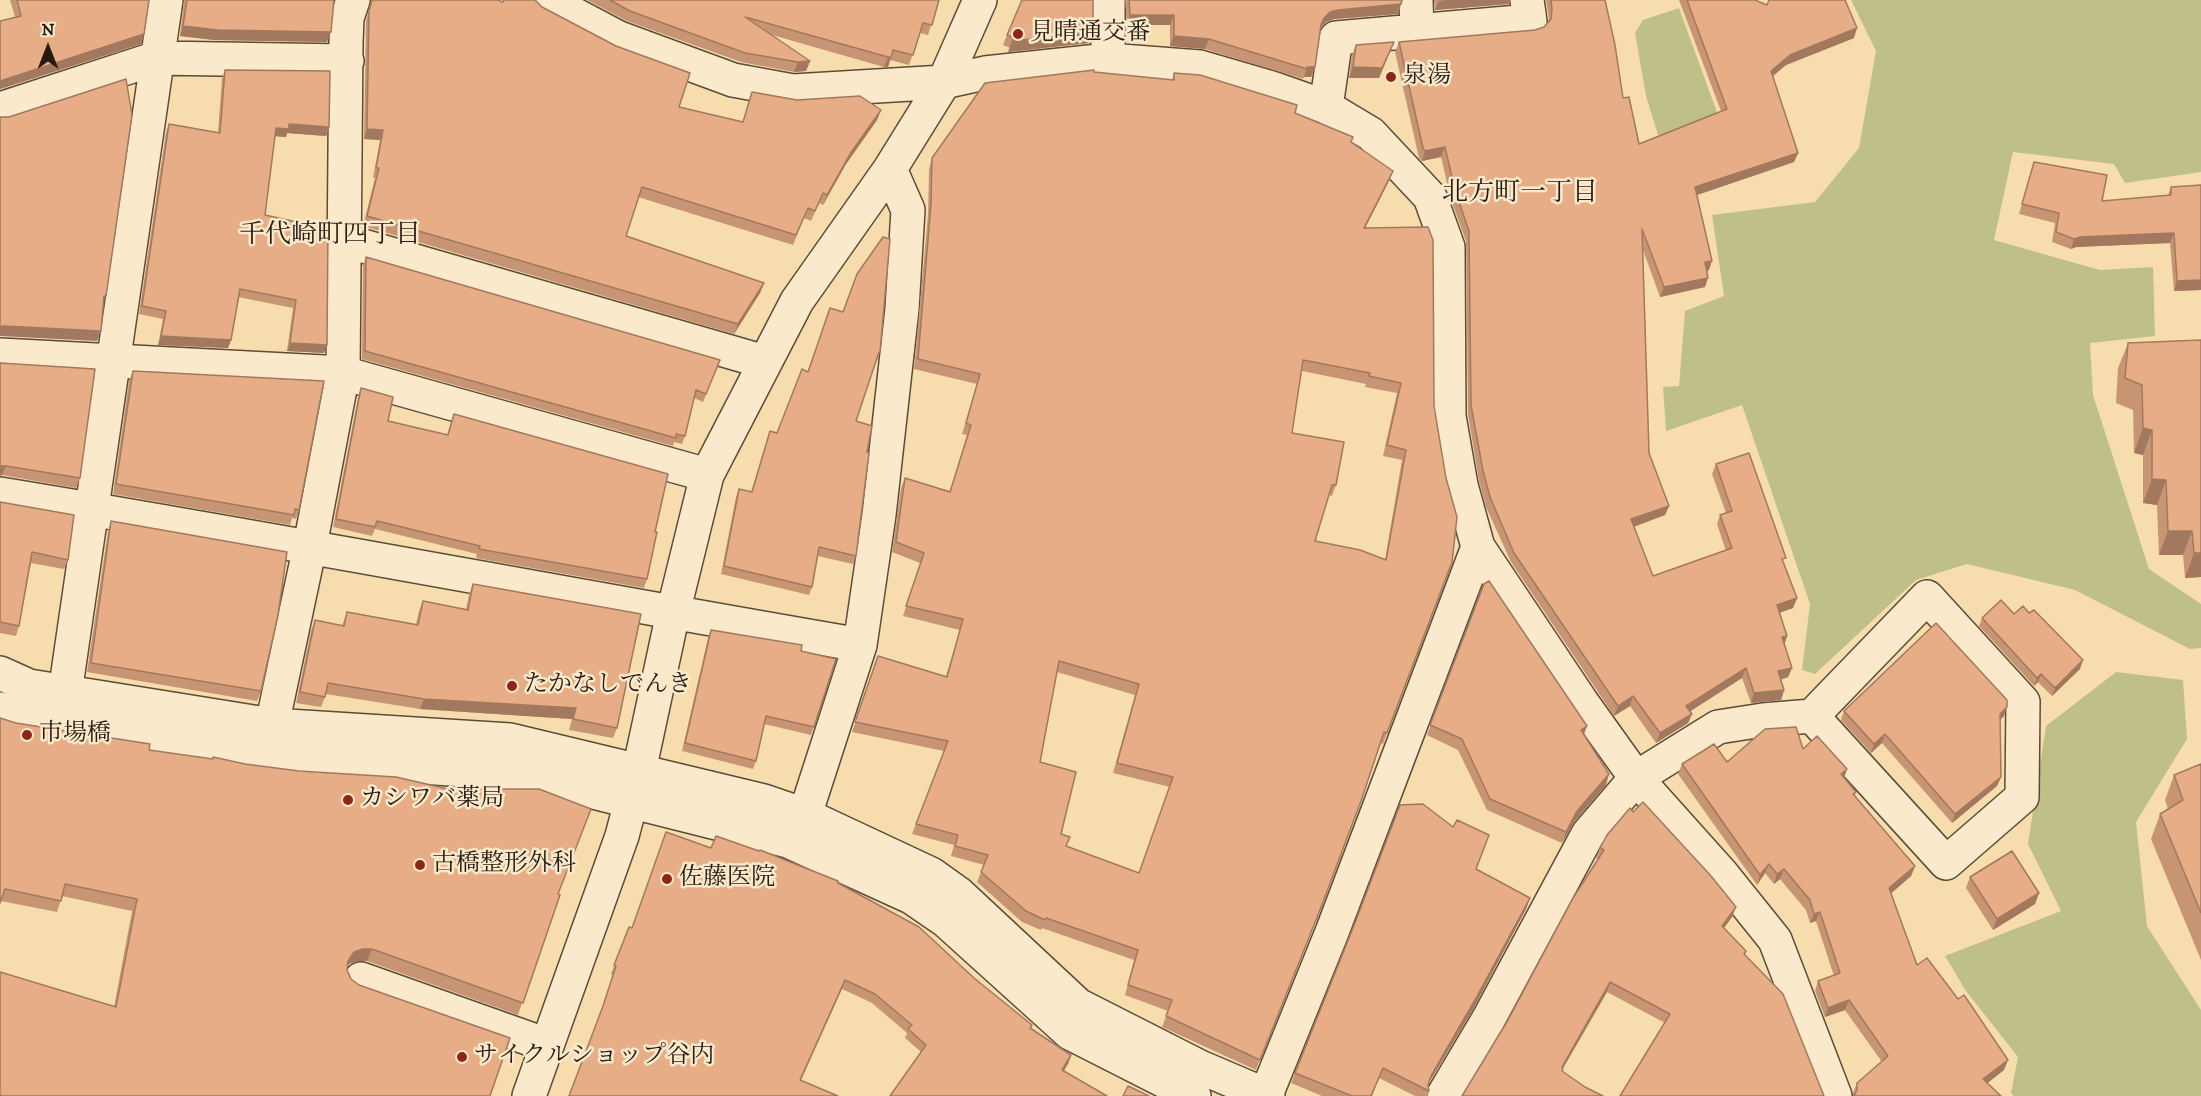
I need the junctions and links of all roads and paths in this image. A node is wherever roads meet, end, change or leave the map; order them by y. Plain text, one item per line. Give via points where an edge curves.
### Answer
1 (166, 0) edge
2 (353, 0) edge
3 (547, 0) edge
4 (980, 0) edge
5 (1108, 0) edge
6 (1527, 0) edge
7 (1417, 15) edge
8 (157, 58) junction
9 (1108, 60) junction
10 (347, 61) junction
11 (944, 82) junction
12 (1326, 107) junction
13 (0, 109) edge
14 (890, 169) junction
15 (346, 241) junction
16 (0, 355) edge
17 (114, 360) junction
18 (765, 362) junction
19 (343, 373) junction
20 (707, 476) junction
21 (0, 494) edge
22 (91, 509) junction
23 (310, 546) junction
24 (1478, 547) junction
25 (673, 613) junction
26 (861, 645) junction
27 (0, 673) edge
28 (65, 693) junction
29 (0, 709) edge
30 (1812, 716) junction
31 (272, 725) junction
32 (1636, 778) junction
33 (635, 786) junction
34 (805, 815) junction
35 (361, 978) dead end
36 (546, 1045) junction
37 (529, 1096) edge
38 (1194, 1096) edge
39 (1267, 1096) edge
40 (1443, 1096) edge
41 (1835, 1096) edge

1 - 8 street
2 - 10 street via 347,18
3 - 11 street via 619,39 733,80 794,91
4 - 11 street
5 - 9 street
6 - 7 street via 1530,21
7 - 12 street via 1336,38
8 - 10 street
8 - 13 street
8 - 17 street
9 - 11 street via 985,73
9 - 12 street via 1200,67
10 - 15 street
11 - 14 street
12 - 24 street via 1371,134 1430,197 1448,247 1449,416 1461,485
14 - 18 street via 796,302
14 - 26 street via 908,210 902,309
15 - 18 street
15 - 19 street
16 - 17 street
17 - 19 street
17 - 22 street
18 - 20 street
19 - 20 street
19 - 23 street
20 - 25 street
21 - 22 street
22 - 23 street
22 - 28 street
23 - 25 street
23 - 31 street
24 - 32 street
24 - 39 street
25 - 26 street
25 - 33 street
26 - 34 street
27 - 28 street via 29,686
28 - 31 street
29 - 33 street via 20,716 279,757
30 - 30 street via 1927,597 2023,702 2022,797 1946,863
30 - 32 street via 1718,727
31 - 33 street via 510,740
32 - 40 street via 1588,834
32 - 41 street via 1775,940
33 - 34 street via 764,801
33 - 36 street via 622,836
33 - 38 street via 788,841 911,897 946,921 1070,1032
34 - 39 street via 931,874 959,894 1078,1005
35 - 36 street
36 - 37 street

